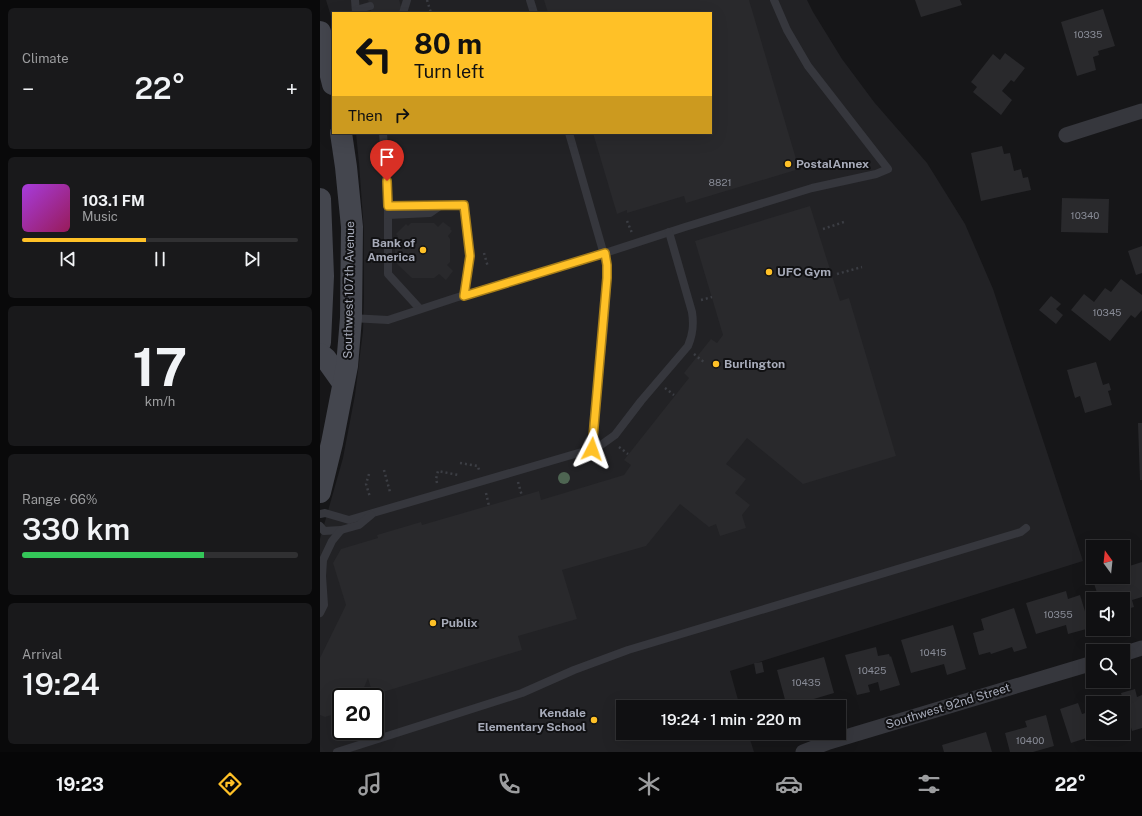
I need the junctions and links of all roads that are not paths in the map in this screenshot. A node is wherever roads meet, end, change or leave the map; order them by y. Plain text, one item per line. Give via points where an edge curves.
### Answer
1 (355, 0) edge
2 (407, 0) edge
3 (530, 0) edge
4 (774, 0) edge
5 (370, 6) dead end
6 (356, 12) edge
7 (403, 12) edge
8 (534, 12) edge
9 (320, 32) edge
10 (332, 80) edge
11 (1142, 111) edge
12 (341, 134) edge
13 (383, 134) edge
14 (569, 134) edge
15 (1066, 135) dead end
16 (320, 199) edge
17 (388, 206) junction
18 (440, 206) junction
19 (388, 215) junction
20 (669, 232) junction
21 (605, 253) junction
22 (323, 276) junction
23 (464, 296) junction
24 (420, 309) junction
25 (351, 318) junction
26 (320, 334) edge
27 (320, 354) edge
28 (343, 383) junction
29 (592, 449) junction
30 (320, 492) edge
31 (373, 513) junction
32 (320, 514) edge
33 (320, 526) edge
34 (1026, 528) dead end
35 (340, 530) junction
36 (320, 613) edge
37 (1142, 648) edge
38 (1130, 652) edge
39 (1086, 665) edge
40 (337, 752) edge
41 (803, 752) edge

1 - 6 lane
2 - 7 lane
3 - 8 lane
4 - 20 lane via 808,66 888,169 812,188
5 - 6 lane
9 - 10 main road
11 - 15 street
12 - 25 main road, Southwest 107th Avenue via 352,227
13 - 17 lane
14 - 21 lane
16 - 22 main road
17 - 18 lane
17 - 19 lane
18 - 19 lane via 430,213
18 - 23 lane via 464,205 470,256
19 - 24 lane via 388,274
20 - 21 lane
20 - 29 lane via 692,312 692,336 688,346 615,435
21 - 23 lane
21 - 29 lane via 607,278
22 - 25 main road via 334,298
22 - 26 main road
23 - 24 lane
24 - 25 lane via 388,320
25 - 26 main road
25 - 28 main road, Southwest 107th Avenue
27 - 28 main road
28 - 30 main road, Southwest 107th Avenue
29 - 31 lane
31 - 32 lane via 349,520
31 - 35 lane via 359,525
33 - 35 lane via 324,531
34 - 40 lane via 1020,532 628,650 574,670 522,694
35 - 36 lane via 323,560 324,605
37 - 38 street
39 - 41 street, Southwest 92nd Street

